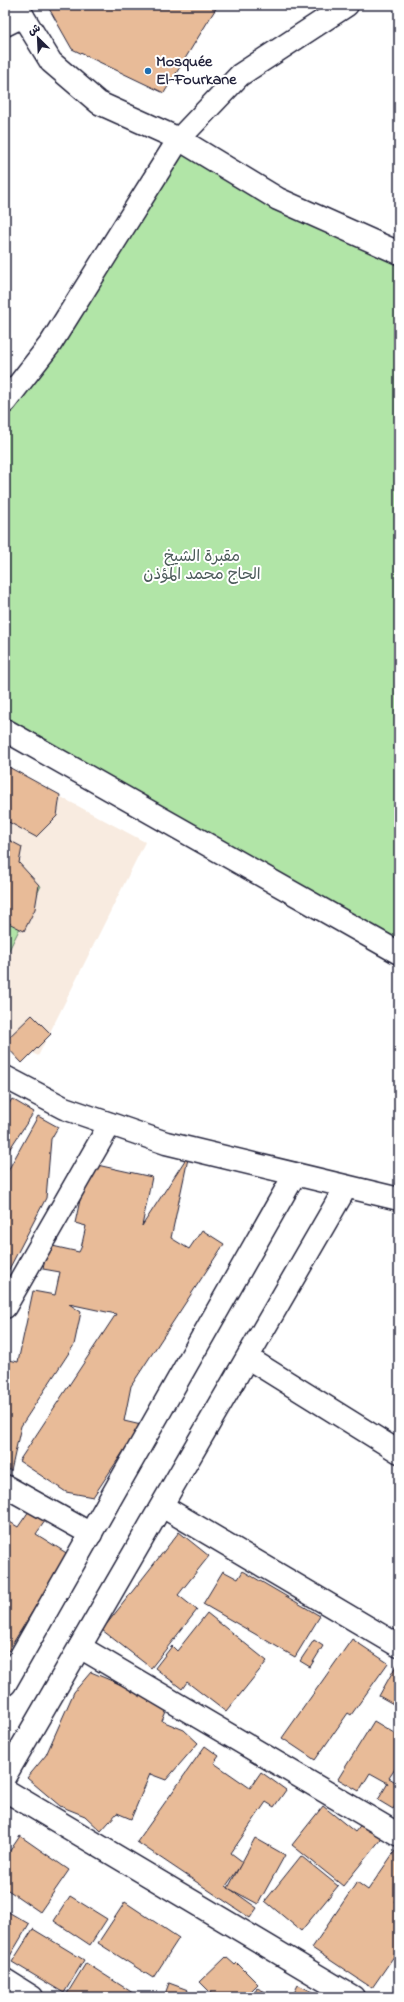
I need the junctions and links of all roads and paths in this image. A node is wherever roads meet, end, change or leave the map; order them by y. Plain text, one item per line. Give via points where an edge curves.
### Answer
1 (347, 5) edge
2 (15, 15) edge
3 (179, 139) junction
4 (399, 253) edge
5 (5, 402) edge
6 (5, 730) edge
7 (399, 953) edge
8 (5, 1077) edge
9 (110, 1124) junction
10 (295, 1174) junction
11 (346, 1187) junction
12 (399, 1199) edge
13 (5, 1307) edge
14 (248, 1358) junction
15 (399, 1452) edge
16 (5, 1486) edge
17 (162, 1506) junction
18 (91, 1534) junction
19 (399, 1646) edge
20 (80, 1647) junction
21 (5, 1684) edge
22 (5, 1776) edge
23 (5, 1790) edge
24 (399, 1835) edge
25 (5, 1980) edge
26 (32, 1997) edge
27 (353, 1997) edge

1 - 3 street via 240,75
2 - 3 street via 51,62 99,103
3 - 4 street via 278,199
3 - 5 street via 51,343
6 - 7 street
8 - 9 street via 64,1108
9 - 10 street via 166,1144
9 - 13 street
10 - 11 street
10 - 18 street
11 - 12 street
11 - 14 street
14 - 15 street
14 - 17 street
16 - 18 street
17 - 19 street
17 - 20 street
18 - 21 street
20 - 22 street
20 - 24 street
23 - 27 street
25 - 26 street

